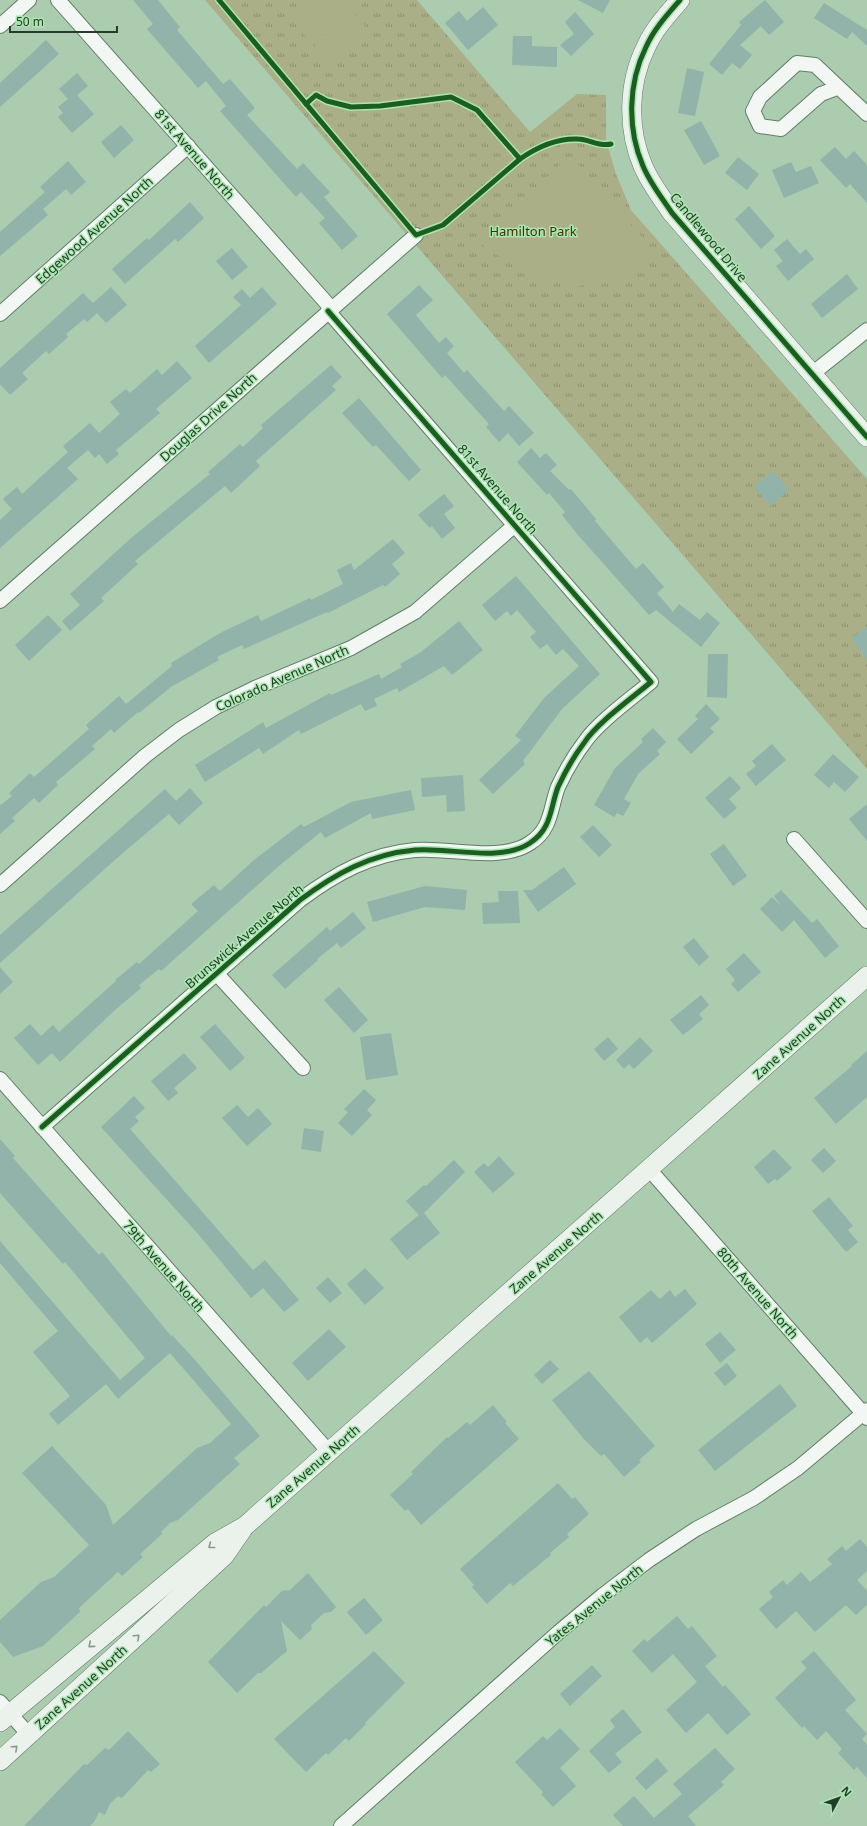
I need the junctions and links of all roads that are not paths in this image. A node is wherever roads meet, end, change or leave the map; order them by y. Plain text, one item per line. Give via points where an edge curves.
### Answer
1 (29, 0) edge
2 (58, 0) edge
3 (680, 0) edge
4 (0, 26) edge
5 (837, 88) junction
6 (867, 114) edge
7 (188, 146) junction
8 (416, 235) dead end
9 (329, 310) junction
10 (0, 314) edge
11 (867, 330) edge
12 (812, 374) junction
13 (867, 437) edge
14 (515, 525) junction
15 (0, 601) edge
16 (651, 682) joint
17 (794, 839) dead end
18 (0, 885) edge
19 (867, 921) edge
20 (217, 974) junction
21 (867, 976) edge
22 (303, 1068) dead end
23 (0, 1079) edge
24 (42, 1127) junction
25 (649, 1169) junction
26 (866, 1414) edge
27 (329, 1452) junction
28 (245, 1526) junction
29 (3, 1712) edge
30 (29, 1735) junction
31 (0, 1761) edge
32 (341, 1826) edge

1 - 4 street
2 - 7 street, 81st Avenue North
3 - 12 main road, Candlewood Drive via 661,22 646,47 636,74 632,101 633,125 643,166 672,213
5 - 5 street via 821,94 781,129 760,126 753,111 760,97 797,63 815,65
5 - 6 street
7 - 9 street, 81st Avenue North
7 - 10 street, Edgewood Avenue North
8 - 9 street, Douglas Drive North
9 - 14 street, 81st Avenue North
9 - 15 street, Douglas Drive North
11 - 12 street
12 - 13 main road, Candlewood Drive
14 - 16 street, 81st Avenue North
14 - 18 street, Colorado Avenue North via 415,612 351,648 216,707 179,730 145,756
16 - 20 street, Brunswick Avenue North via 584,741 558,788 544,830 531,842 516,850 499,853 414,850 383,855 353,866 300,900
17 - 19 street
20 - 22 street
20 - 24 street, Brunswick Avenue North
21 - 25 main road, Zane Avenue North
23 - 24 street, 79th Avenue North
24 - 27 street, 79th Avenue North
25 - 26 street, 80th Avenue North
25 - 27 main road, Zane Avenue North
26 - 32 street, Yates Avenue North via 798,1468 754,1498 696,1529 603,1595
27 - 28 main road, Zane Avenue North
28 -> 29 main road, Zane Avenue North via 215,1543
30 -> 28 main road, Zane Avenue North via 224,1556
29 - 30 street
31 -> 30 main road, Zane Avenue North

